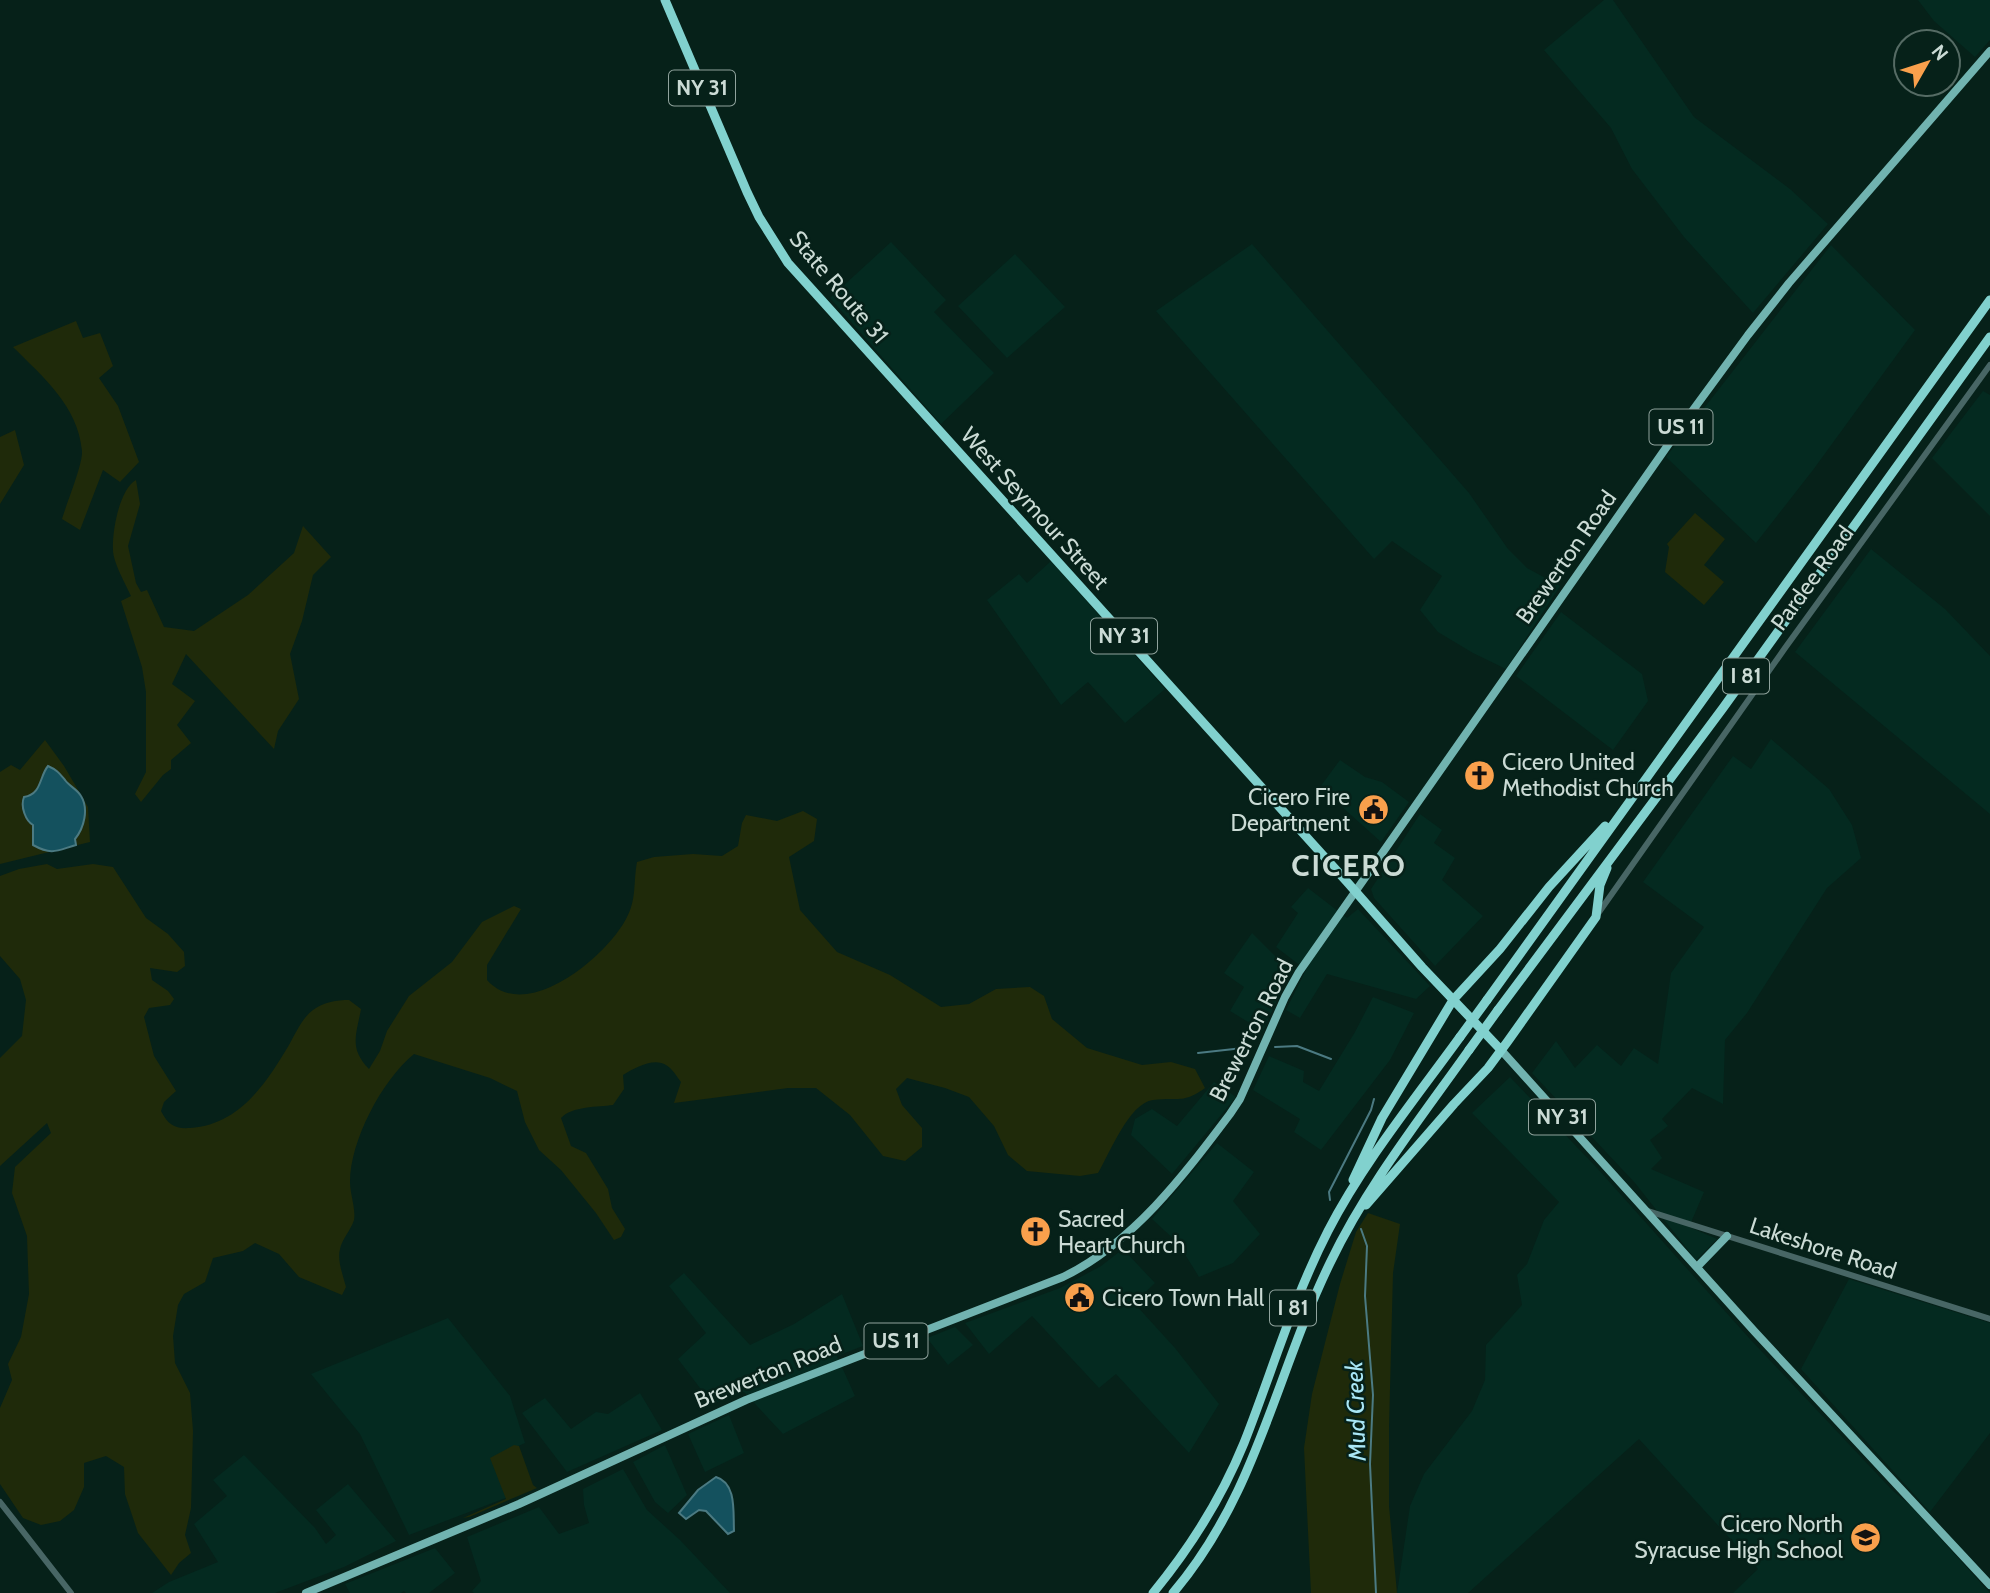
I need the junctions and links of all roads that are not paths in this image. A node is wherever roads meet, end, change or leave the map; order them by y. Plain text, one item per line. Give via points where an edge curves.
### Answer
1 (665, 0) edge
2 (1990, 51) edge
3 (1990, 300) edge
4 (1990, 337) edge
5 (1990, 365) edge
6 (882, 369) joint
7 (1628, 802) junction
8 (1620, 845) junction
9 (1601, 885) junction
10 (1615, 886) junction
11 (1356, 892) junction
12 (1597, 913) junction
13 (1453, 1000) junction
14 (1500, 1048) junction
15 (1343, 1204) junction
16 (1646, 1211) junction
17 (1350, 1226) junction
18 (1727, 1236) junction
19 (1697, 1267) junction
20 (1990, 1319) edge
21 (0, 1502) edge
22 (1990, 1585) edge
23 (71, 1593) edge
24 (306, 1593) edge
25 (1153, 1593) edge
26 (1173, 1593) edge

1 - 6 highway, State Route 31 / NY 31 via 759,217 794,270
2 - 11 main road, Brewerton Road / US 11 via 1748,335
3 - 7 highway, I 81
4 - 8 highway, I 81
5 - 10 street, Pardee Road
6 - 11 highway, West Seymour Street / NY 31
7 - 13 highway
7 - 15 highway, I 81, bridge
8 - 9 highway
8 - 17 highway, I 81, bridge via 1385,1167
9 - 10 highway via 1604,889
9 - 12 highway
10 - 12 street, Pardee Road
11 - 13 highway, NY 31
11 - 24 main road, Brewerton Road / US 11 via 1284,997 1230,1114 1138,1224 1101,1255 1063,1277 749,1399 519,1504
12 - 14 highway, Pardee Road
13 - 14 highway, NY 31
13 - 15 highway via 1382,1118
14 - 16 main road, NY 31
14 - 17 highway, Pardee Road via 1488,1068
15 - 25 highway, I 81 via 1301,1288 1231,1470 1200,1528
16 - 18 street, Lakeshore Road
16 - 19 main road, NY 31
17 - 26 highway, I 81 via 1311,1306 1237,1493
18 - 19 main road
18 - 20 street, Lakeshore Road
19 - 22 main road, NY 31
21 - 23 street

